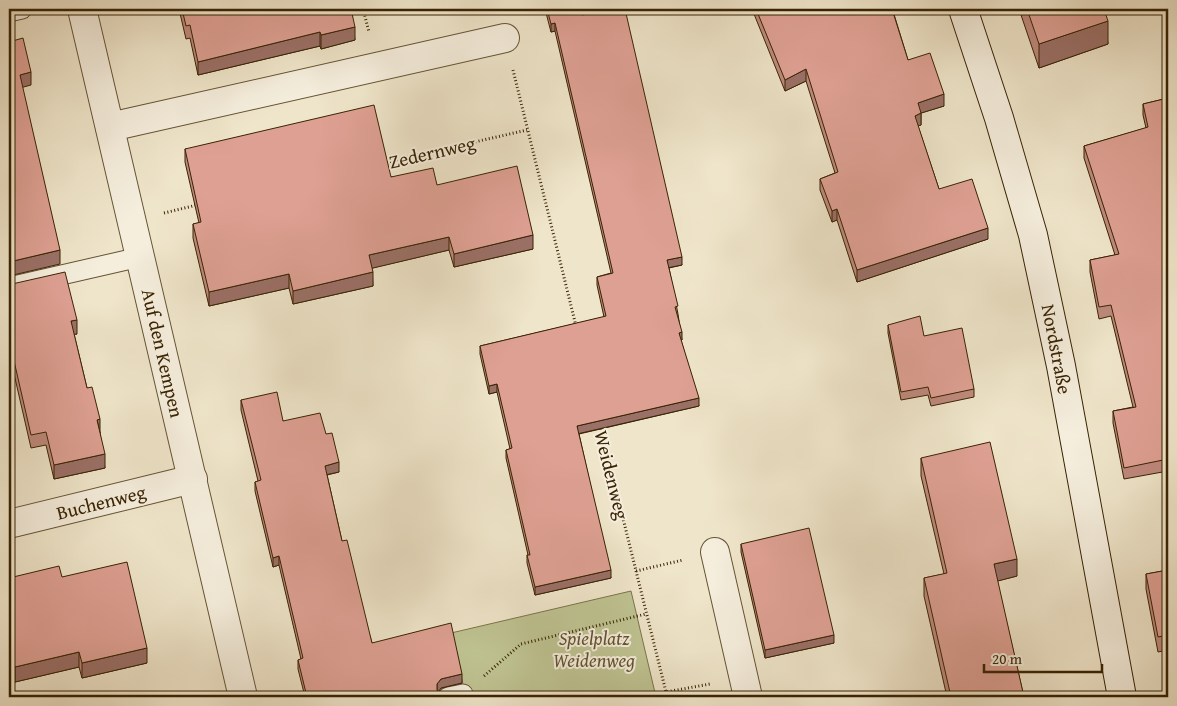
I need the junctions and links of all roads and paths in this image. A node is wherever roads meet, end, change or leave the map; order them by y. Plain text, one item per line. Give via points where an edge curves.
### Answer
1 (22, 9) edge
2 (82, 9) edge
3 (963, 9) edge
4 (9, 12) edge
5 (505, 38) joint
6 (110, 127) junction
7 (528, 130) junction
8 (383, 163) edge
9 (199, 205) edge
10 (132, 220) junction
11 (140, 257) junction
12 (9, 287) edge
13 (577, 332) edge
14 (598, 418) edge
15 (193, 480) junction
16 (9, 524) edge
17 (715, 552) joint
18 (636, 571) junction
19 (646, 614) junction
20 (746, 687) edge
21 (455, 696) edge
22 (242, 697) edge
23 (1122, 697) edge

1 - 4 lane
2 - 6 street, Auf den Kempen
3 - 23 street, Nordstraße via 1033,235 1061,366
5 - 6 street
5 - 7 path
6 - 10 street, Auf den Kempen
7 - 8 path, Zedernweg
7 - 13 path
9 - 10 path
10 - 11 street, Auf den Kempen
11 - 12 lane
11 - 15 street, Auf den Kempen
14 - 18 path, Weidenweg
15 - 16 street, Buchenweg
15 - 22 street, Auf den Kempen
17 - 18 path
17 - 20 street
18 - 19 path, Weidenweg
19 - 20 path, Weidenweg via 666,692
19 - 21 path via 521,644

